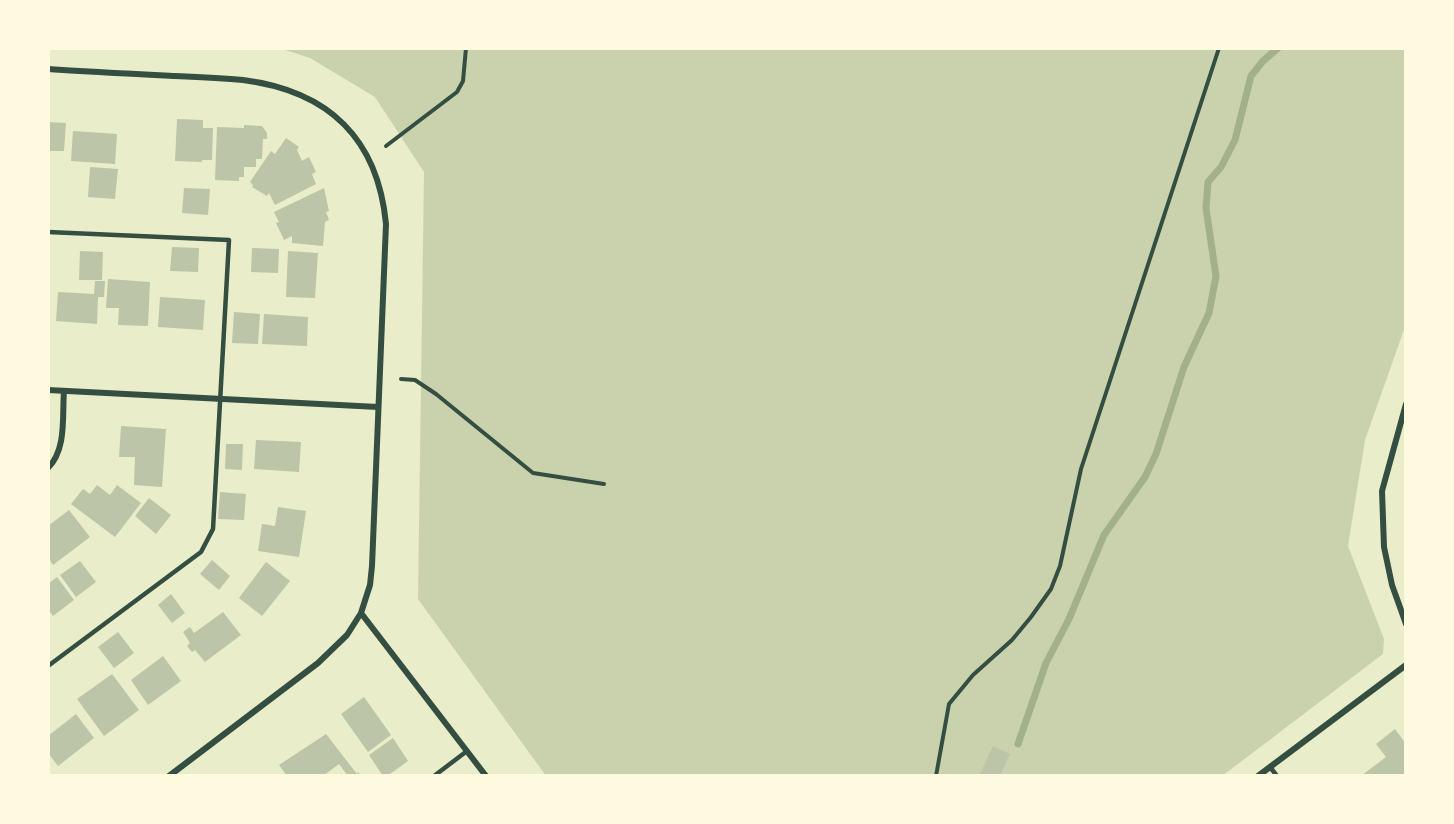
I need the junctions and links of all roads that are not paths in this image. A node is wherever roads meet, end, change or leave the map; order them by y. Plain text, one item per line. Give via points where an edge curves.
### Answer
1 (48, 69) edge
2 (48, 232) edge
3 (48, 390) edge
4 (64, 391) junction
5 (221, 399) junction
6 (1406, 404) edge
7 (378, 407) junction
8 (1404, 416) edge
9 (48, 468) edge
10 (361, 613) junction
11 (1406, 624) edge
12 (1406, 665) edge
13 (48, 666) edge
14 (467, 751) junction
15 (1270, 767) junction
16 (170, 776) edge
17 (434, 776) edge
18 (486, 776) edge
19 (1258, 776) edge
20 (1277, 776) edge

1 - 7 street via 263,84 303,97 340,118 364,150 384,205
2 - 5 lane via 229,240
3 - 4 street
4 - 5 street
4 - 9 street via 59,450
5 - 7 street
5 - 13 lane via 213,529 201,552
6 - 8 street
7 - 10 street via 372,566
8 - 11 street via 1382,491 1384,547
10 - 14 street
10 - 16 street via 347,635 318,663
12 - 15 street
14 - 17 lane
14 - 18 street
15 - 19 street
15 - 20 lane

